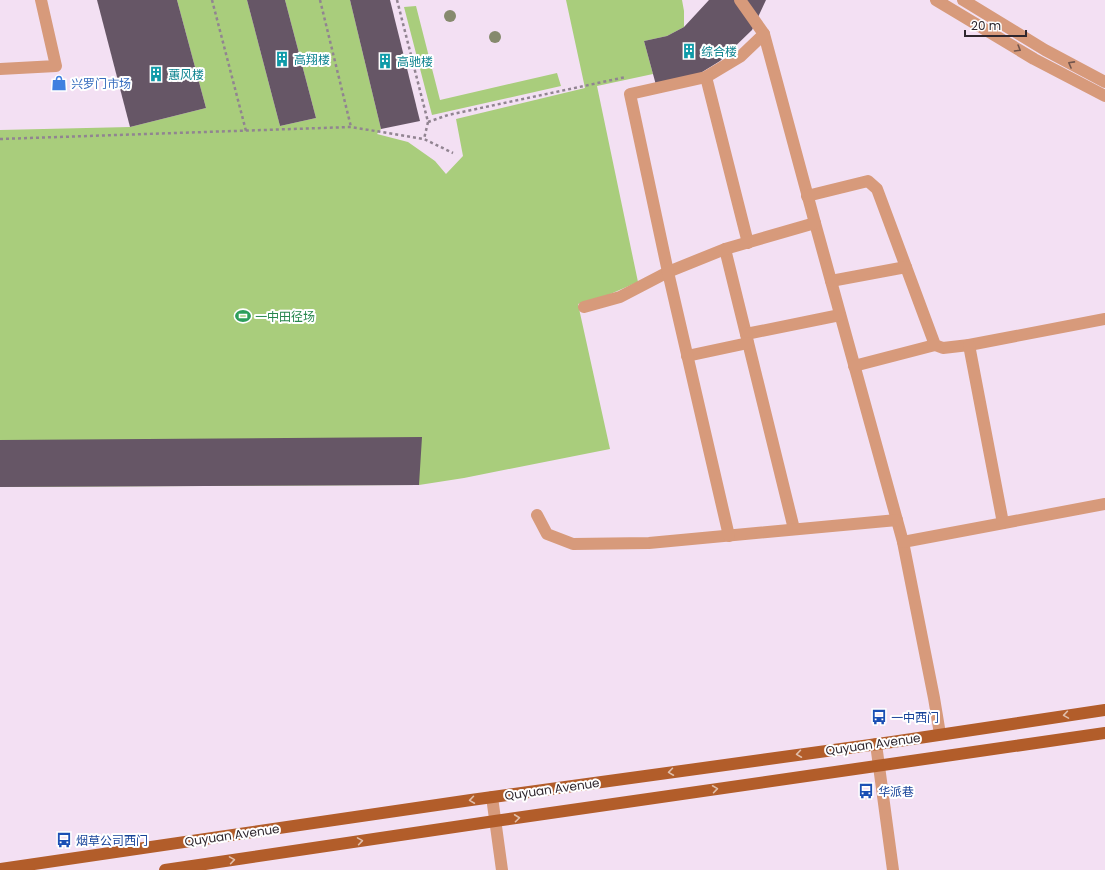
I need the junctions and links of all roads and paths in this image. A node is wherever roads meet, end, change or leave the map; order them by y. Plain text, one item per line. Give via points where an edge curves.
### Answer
1 (41, 0) edge
2 (212, 0) edge
3 (320, 0) edge
4 (397, 0) edge
5 (740, 0) edge
6 (936, 0) edge
7 (963, 0) edge
8 (764, 34) junction
9 (0, 68) edge
10 (631, 76) dead end
11 (706, 77) junction
12 (1105, 82) edge
13 (1105, 96) edge
14 (428, 122) junction
15 (351, 127) junction
16 (246, 131) junction
17 (0, 139) edge
18 (424, 140) junction
19 (453, 153) dead end
20 (807, 196) junction
21 (814, 223) junction
22 (748, 243) junction
23 (725, 249) junction
24 (906, 267) junction
25 (668, 272) junction
26 (831, 281) junction
27 (584, 307) dead end
28 (840, 315) junction
29 (1105, 320) edge
30 (747, 339) junction
31 (935, 345) junction
32 (969, 345) junction
33 (688, 356) junction
34 (854, 366) junction
35 (1105, 504) edge
36 (537, 515) dead end
37 (897, 520) junction
38 (1003, 523) junction
39 (794, 529) junction
40 (729, 536) junction
41 (903, 542) junction
42 (1105, 710) edge
43 (1105, 733) edge
44 (940, 734) junction
45 (876, 744) junction
46 (879, 765) junction
47 (492, 797) junction
48 (495, 820) junction
49 (0, 869) edge
50 (166, 870) edge
51 (502, 870) edge
52 (893, 870) edge

1 - 9 street via 56,66
2 - 16 path
3 - 15 path
4 - 14 path
5 - 8 street
6 -> 13 street via 1034,59
12 -> 7 street
8 - 11 street via 741,56
8 - 20 street
10 - 14 path via 448,115
11 - 22 street
11 - 25 street via 630,94
14 - 18 path
15 - 16 path
15 - 18 path
16 - 17 path
18 - 19 path
20 - 21 street
20 - 24 street via 868,181 877,189
21 - 22 street
21 - 26 street
22 - 23 street
23 - 25 street
23 - 30 street
24 - 26 street
24 - 31 street
25 - 27 street via 620,297
25 - 33 street
26 - 28 street
28 - 30 street
28 - 34 street
29 - 32 street
30 - 33 street
30 - 39 street
31 - 32 street via 943,348
31 - 34 street
32 - 38 street
33 - 40 street
34 - 37 street
35 - 38 street
36 - 40 street via 547,534 573,544 649,543
37 - 39 street
37 - 41 street
38 - 41 street
39 - 40 street
41 - 44 street
42 -> 44 main road, Quyuan Avenue
43 - 46 main road, Quyuan Avenue
44 - 45 main road, Quyuan Avenue
45 - 46 street
45 -> 47 main road, Quyuan Avenue
48 -> 46 main road, Quyuan Avenue
46 - 52 street
47 - 48 street
47 -> 49 main road, Quyuan Avenue
50 -> 48 main road, Quyuan Avenue
48 - 51 street

